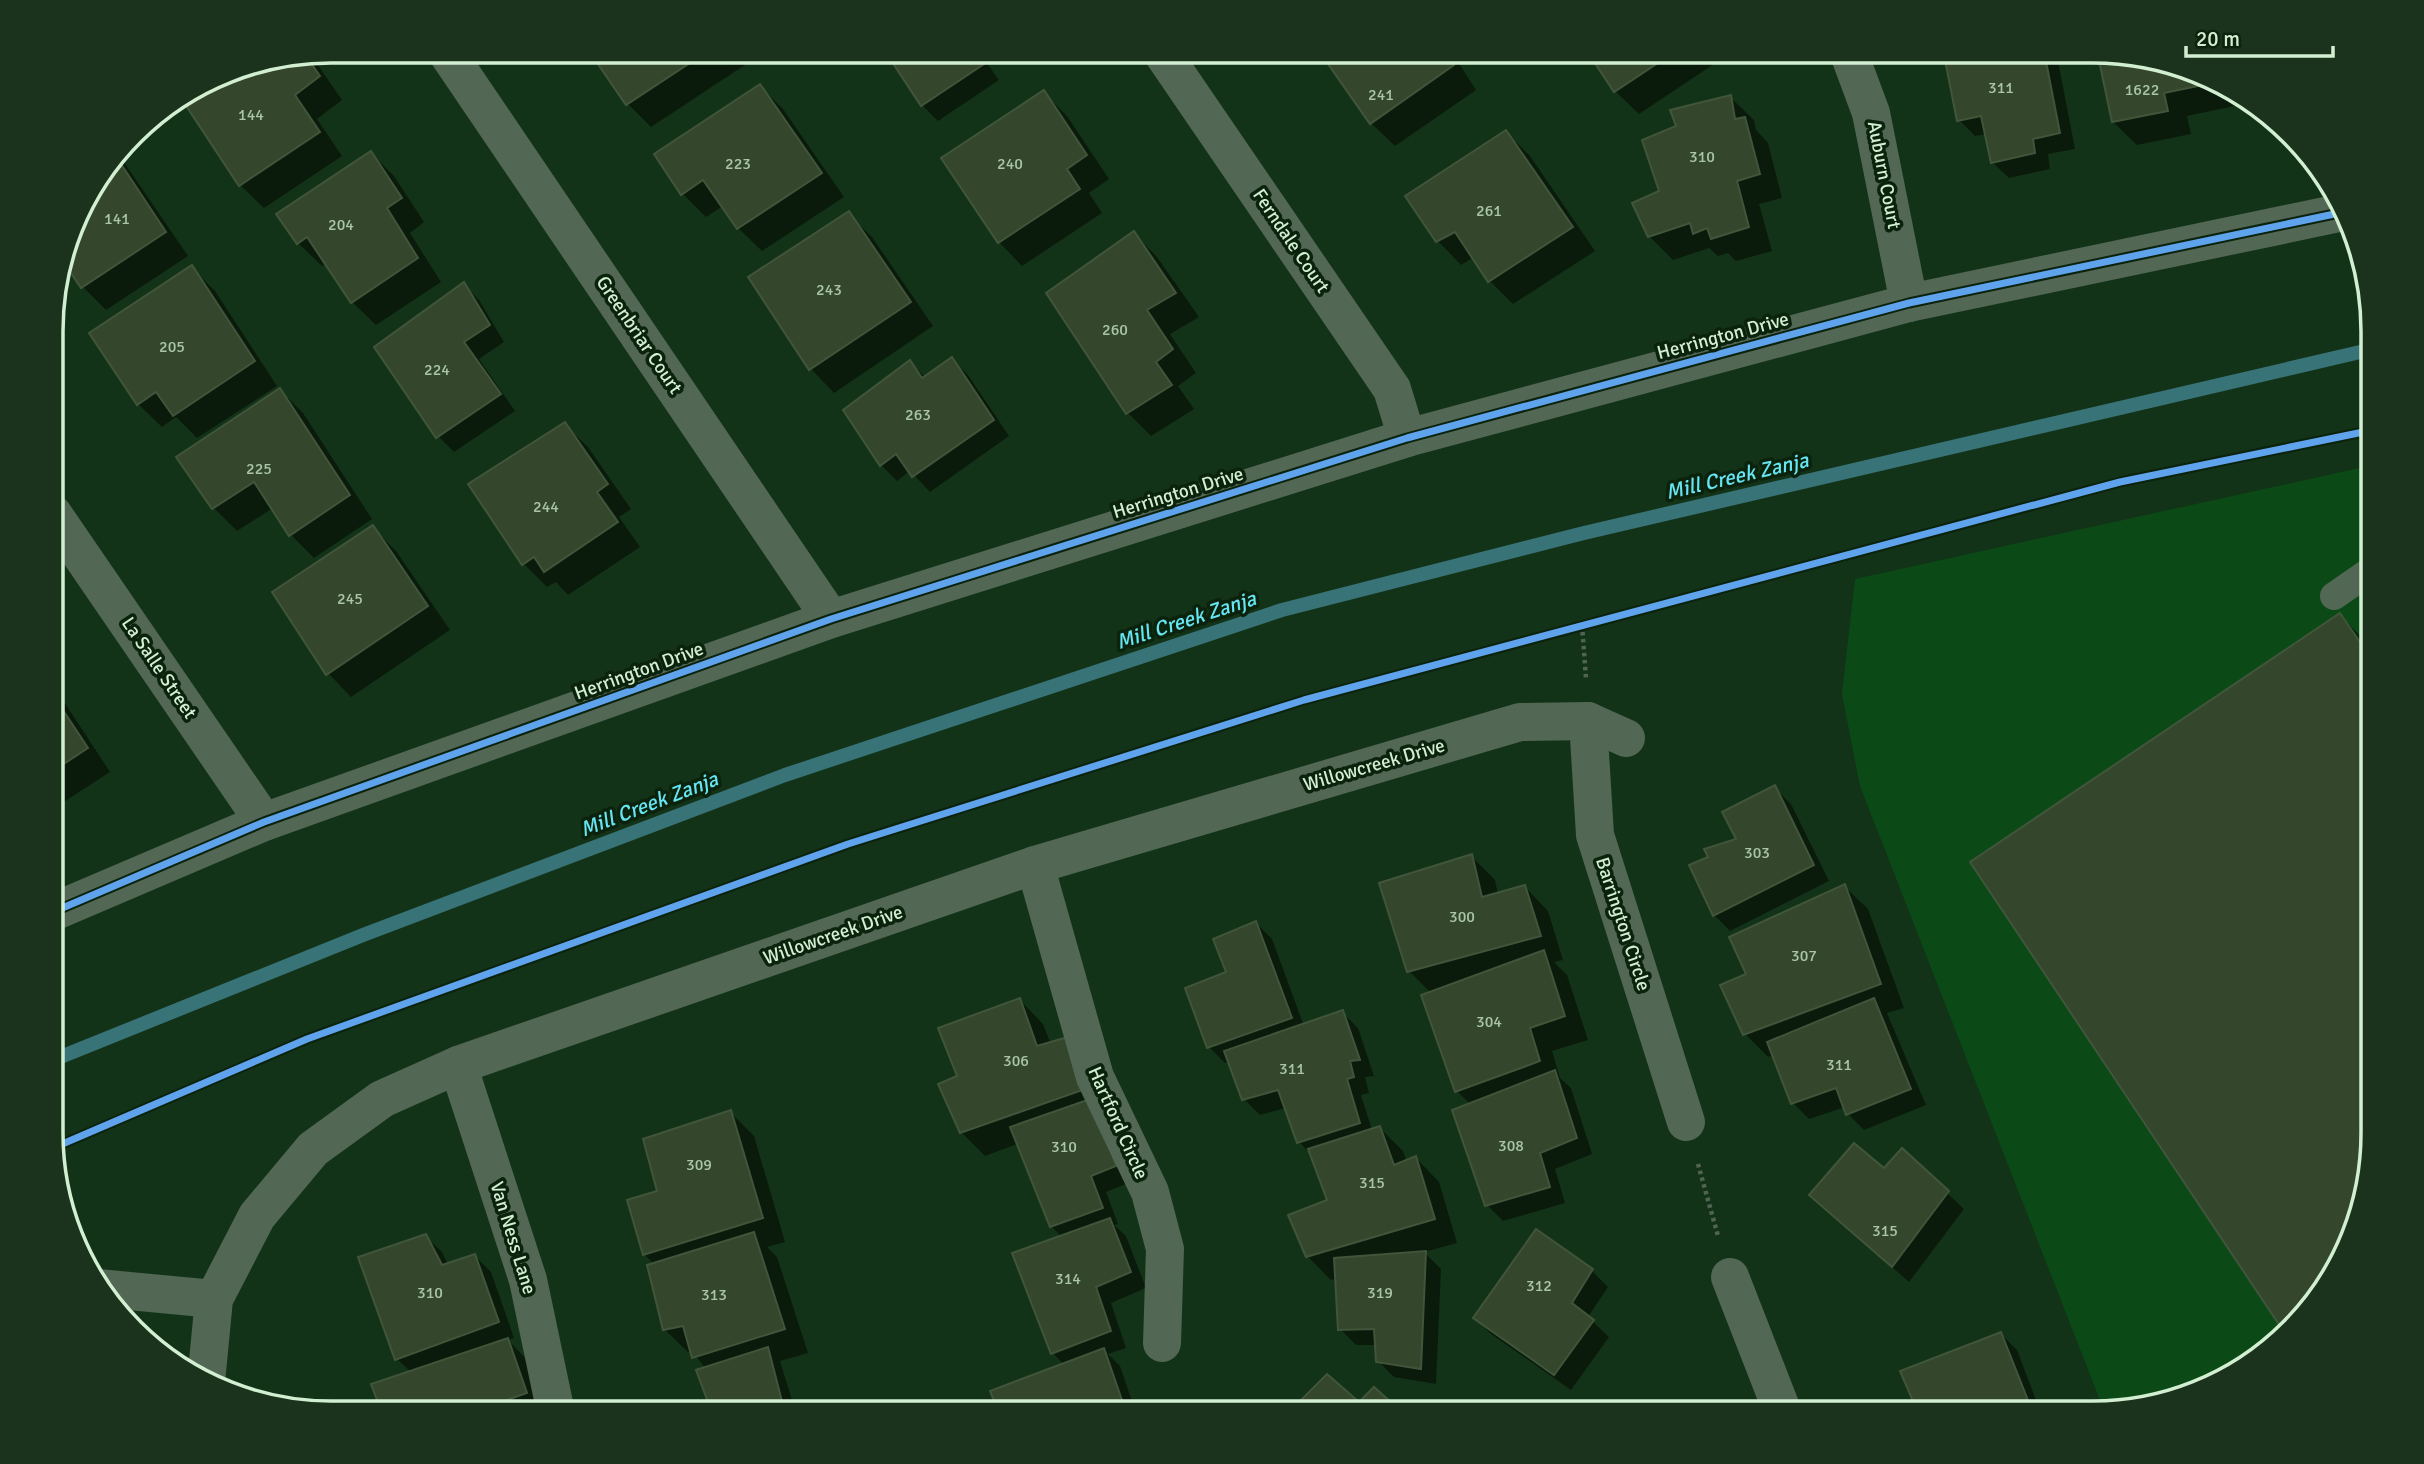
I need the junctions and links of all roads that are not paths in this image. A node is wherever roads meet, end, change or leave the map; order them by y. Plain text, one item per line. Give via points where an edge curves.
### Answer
1 (454, 63) edge
2 (1169, 63) edge
3 (1852, 63) edge
4 (2334, 214) edge
5 (1909, 303) junction
6 (1407, 438) junction
7 (63, 529) edge
8 (2361, 577) edge
9 (2334, 596) dead end
10 (831, 619) junction
11 (1588, 721) junction
12 (1626, 738) dead end
13 (264, 822) junction
14 (1035, 865) junction
15 (63, 908) edge
16 (458, 1065) junction
17 (1686, 1122) road end
18 (1730, 1277) road end
19 (113, 1290) edge
20 (214, 1299) junction
21 (1162, 1343) dead end
22 (207, 1370) edge
23 (553, 1401) edge
24 (1778, 1401) edge

1 - 10 street, Greenbriar Court
2 - 6 street, Ferndale Court via 1392,389
3 - 5 street, Auburn Court via 1871,113
4 - 5 street, Herrington Drive
5 - 6 street, Herrington Drive
6 - 10 street, Herrington Drive
7 - 13 street, La Salle Street
8 - 9 lane
10 - 13 street, Herrington Drive
11 - 12 street, Willowcreek Drive
11 - 14 street, Willowcreek Drive via 1520,722
11 - 17 street, Barrington Circle via 1595,835
13 - 15 street, Herrington Drive
14 - 16 street, Willowcreek Drive
14 - 21 street, Hartford Circle via 1095,1077 1150,1192 1165,1249
16 - 20 street, Willowcreek Drive via 383,1099 313,1149 257,1216
16 - 23 street, Van Ness Lane via 528,1280
18 - 24 street
19 - 20 street
20 - 22 street, Willowcreek Drive

